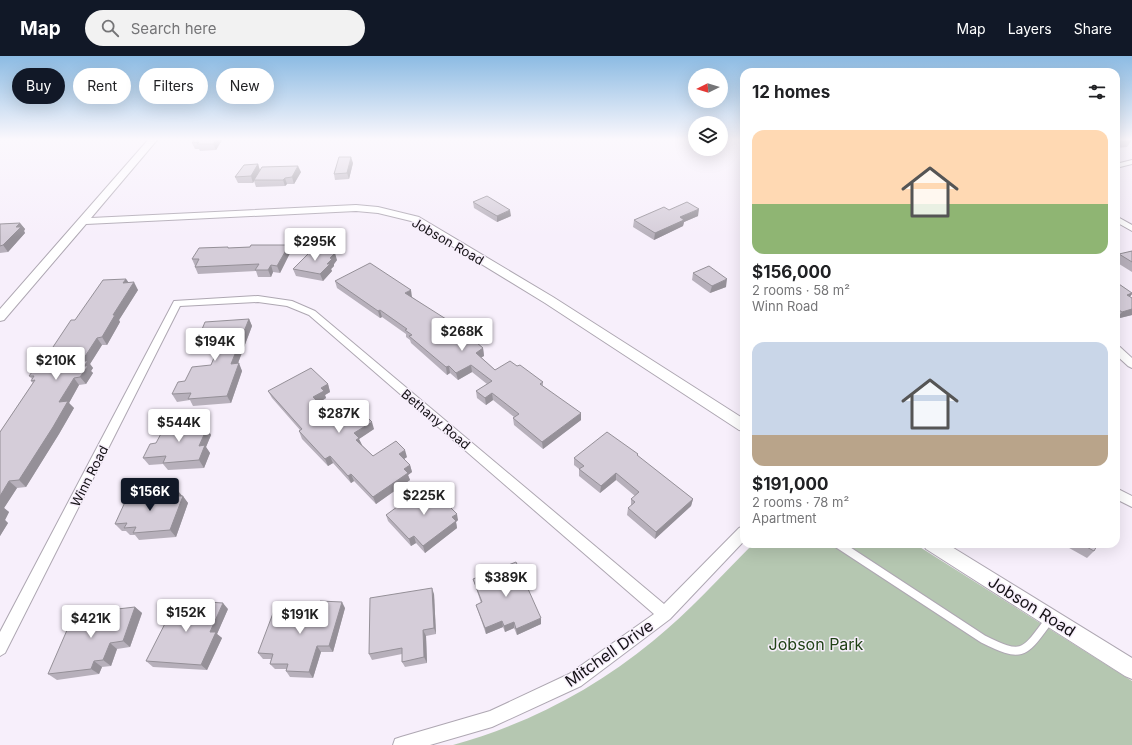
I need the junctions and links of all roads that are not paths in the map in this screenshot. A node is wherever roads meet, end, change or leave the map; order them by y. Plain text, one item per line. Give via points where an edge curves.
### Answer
1 (125, 172) edge
2 (1120, 220) edge
3 (82, 221) junction
4 (1132, 228) edge
5 (177, 304) joint
6 (0, 317) edge
7 (1120, 353) edge
8 (1132, 364) edge
9 (740, 423) edge
10 (1120, 495) edge
11 (1132, 502) edge
12 (740, 536) edge
13 (844, 548) edge
14 (938, 548) edge
15 (665, 614) junction
16 (1050, 618) junction
17 (0, 648) edge
18 (1132, 669) edge
19 (406, 745) edge

1 - 3 street
2 - 4 street
3 - 6 street
3 - 9 street, Jobson Road via 356,208 378,210 415,219 549,300
5 - 15 street, Bethany Road via 258,299 289,303 312,313
5 - 17 street, Winn Road
7 - 8 street
10 - 11 street
12 - 15 street, Mitchell Drive
13 - 16 lane via 1002,649 1016,653 1024,651
14 - 16 street, Jobson Road
15 - 19 street, Mitchell Drive via 575,680 492,719
16 - 18 street, Jobson Road

